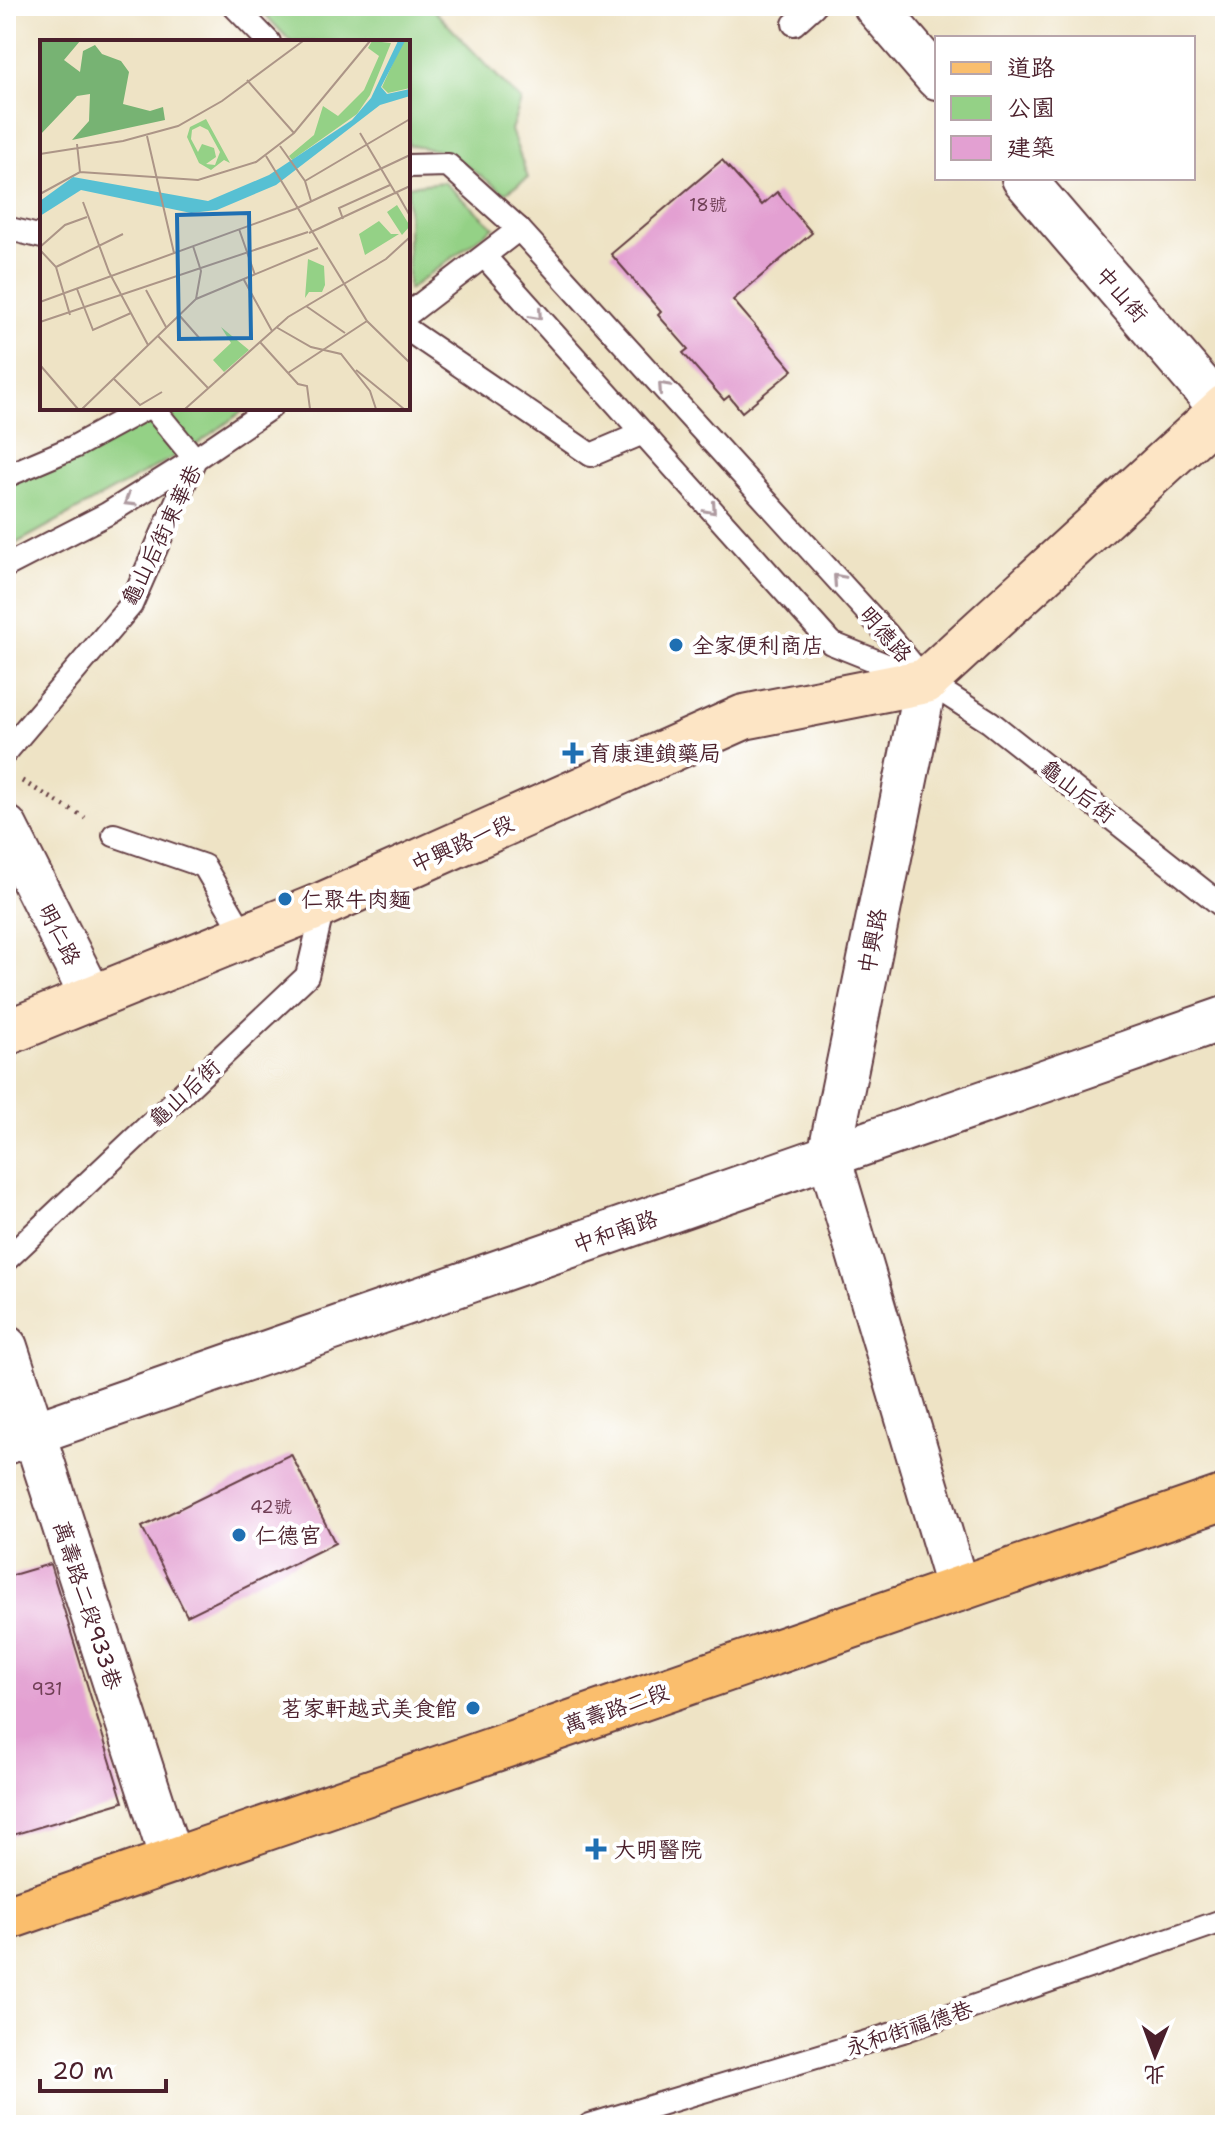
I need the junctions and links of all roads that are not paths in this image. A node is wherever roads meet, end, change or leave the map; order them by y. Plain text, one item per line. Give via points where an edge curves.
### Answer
1 (234, 6) edge
2 (814, 6) edge
3 (875, 6) edge
4 (794, 24) dead end
5 (267, 40) edge
6 (935, 76) edge
7 (410, 166) edge
8 (1025, 180) edge
9 (6, 228) edge
10 (519, 229) junction
11 (40, 236) edge
12 (485, 257) junction
13 (410, 313) edge
14 (410, 331) edge
15 (1223, 409) edge
16 (142, 410) edge
17 (155, 410) edge
18 (267, 410) edge
19 (643, 433) junction
20 (195, 459) junction
21 (6, 476) edge
22 (6, 566) edge
23 (926, 681) junction
24 (6, 752) edge
25 (6, 827) edge
26 (114, 835) road end
27 (324, 904) junction
28 (1225, 908) edge
29 (245, 936) junction
30 (92, 998) junction
31 (1225, 1018) edge
32 (6, 1033) edge
33 (829, 1156) junction
34 (6, 1260) edge
35 (6, 1347) edge
36 (20, 1438) edge
37 (1225, 1497) edge
38 (958, 1590) junction
39 (172, 1862) junction
40 (6, 1918) edge
41 (1225, 1920) edge
42 (590, 2125) edge

1 - 5 lane
2 - 4 lane
3 - 6 street
7 - 10 lane, 明德路 via 448,165
8 - 15 street, 中山街
9 - 11 lane
10 - 12 lane
23 -> 10 lane, 明德路
12 - 13 lane
12 -> 19 lane, 明德路
14 - 19 lane via 591,455
15 - 23 street
16 - 21 lane
17 - 20 lane
18 - 20 lane, 龜山后街東華巷
19 -> 23 lane, 明德路 via 831,643
20 -> 22 lane via 107,514
20 - 24 lane, 龜山后街東華巷 via 131,605
23 - 27 street, 中興路一段 via 744,717
23 - 28 lane, 龜山后街 via 990,722
23 - 33 street, 中興路
25 - 30 street, 明仁路
26 - 29 lane via 204,866
27 - 29 street, 中興路一段
27 - 34 lane, 龜山后街 via 307,976
29 - 30 street, 中興路一段
30 - 32 street, 中興路一段
31 - 33 street, 中和南路
33 - 36 street, 中和南路
33 - 38 street, 中興路
35 - 36 street, 萬壽路二段933巷
36 - 39 street, 萬壽路二段933巷
37 - 38 main road, 萬壽路二段
38 - 39 main road, 萬壽路二段
39 - 40 main road, 萬壽路二段
41 - 42 lane, 永和街福德巷 via 903,2031

